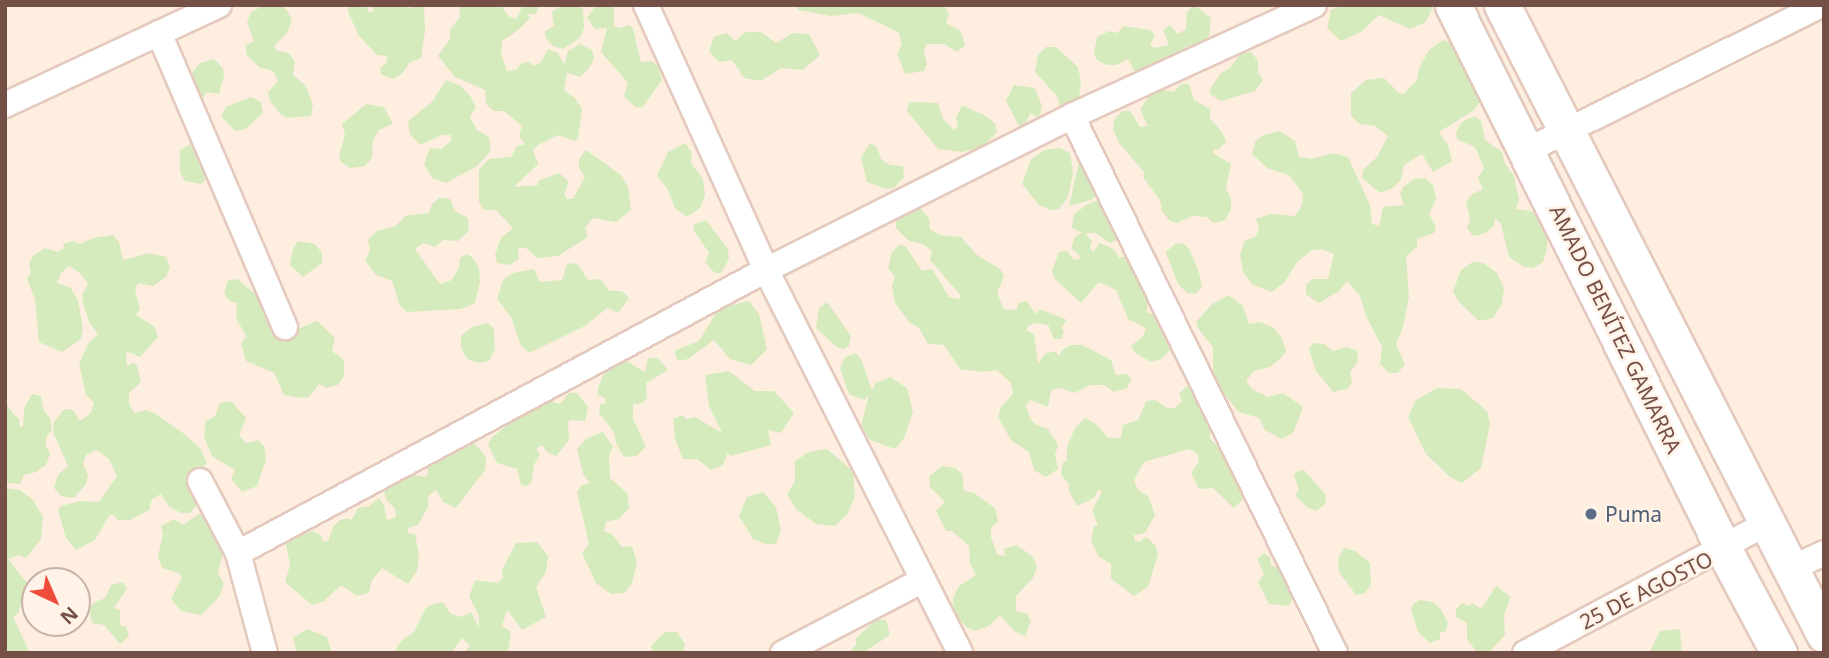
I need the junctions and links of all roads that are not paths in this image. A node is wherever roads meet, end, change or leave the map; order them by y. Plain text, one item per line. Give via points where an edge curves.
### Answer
1 (219, 5) edge
2 (646, 5) edge
3 (1314, 5) edge
4 (1453, 5) edge
5 (1502, 5) edge
6 (1822, 5) edge
7 (159, 33) junction
8 (5, 105) edge
9 (1072, 116) junction
10 (1564, 131) junction
11 (1528, 150) junction
12 (766, 270) junction
13 (285, 327) dead end
14 (200, 481) dead end
15 (1766, 524) junction
16 (1724, 550) junction
17 (238, 553) junction
18 (1824, 553) edge
19 (1790, 569) junction
20 (923, 580) junction
21 (1824, 634) edge
22 (265, 653) edge
23 (783, 653) edge
24 (960, 653) edge
25 (1335, 653) edge
26 (1525, 653) edge
27 (1779, 653) edge

1 - 7 street
2 - 12 street
3 - 9 street
4 - 11 main road, AMADO BENÍTEZ GAMARRA
5 - 10 main road, AMADO BENÍTEZ GAMARRA
6 - 10 street
7 - 8 street
7 - 13 street
9 - 12 street
9 - 25 street
10 - 11 street
10 - 15 main road, AMADO BENÍTEZ GAMARRA
11 - 16 main road, AMADO BENÍTEZ GAMARRA
12 - 17 street
12 - 20 street
14 - 17 street
15 - 16 street, 25 DE AGOSTO
15 - 19 main road, AMADO BENÍTEZ GAMARRA
16 - 26 street, 25 DE AGOSTO
16 - 27 main road, AMADO BENÍTEZ GAMARRA
17 - 22 street
18 - 19 street
19 - 21 main road, AMADO BENÍTEZ GAMARRA
20 - 23 street
20 - 24 street

